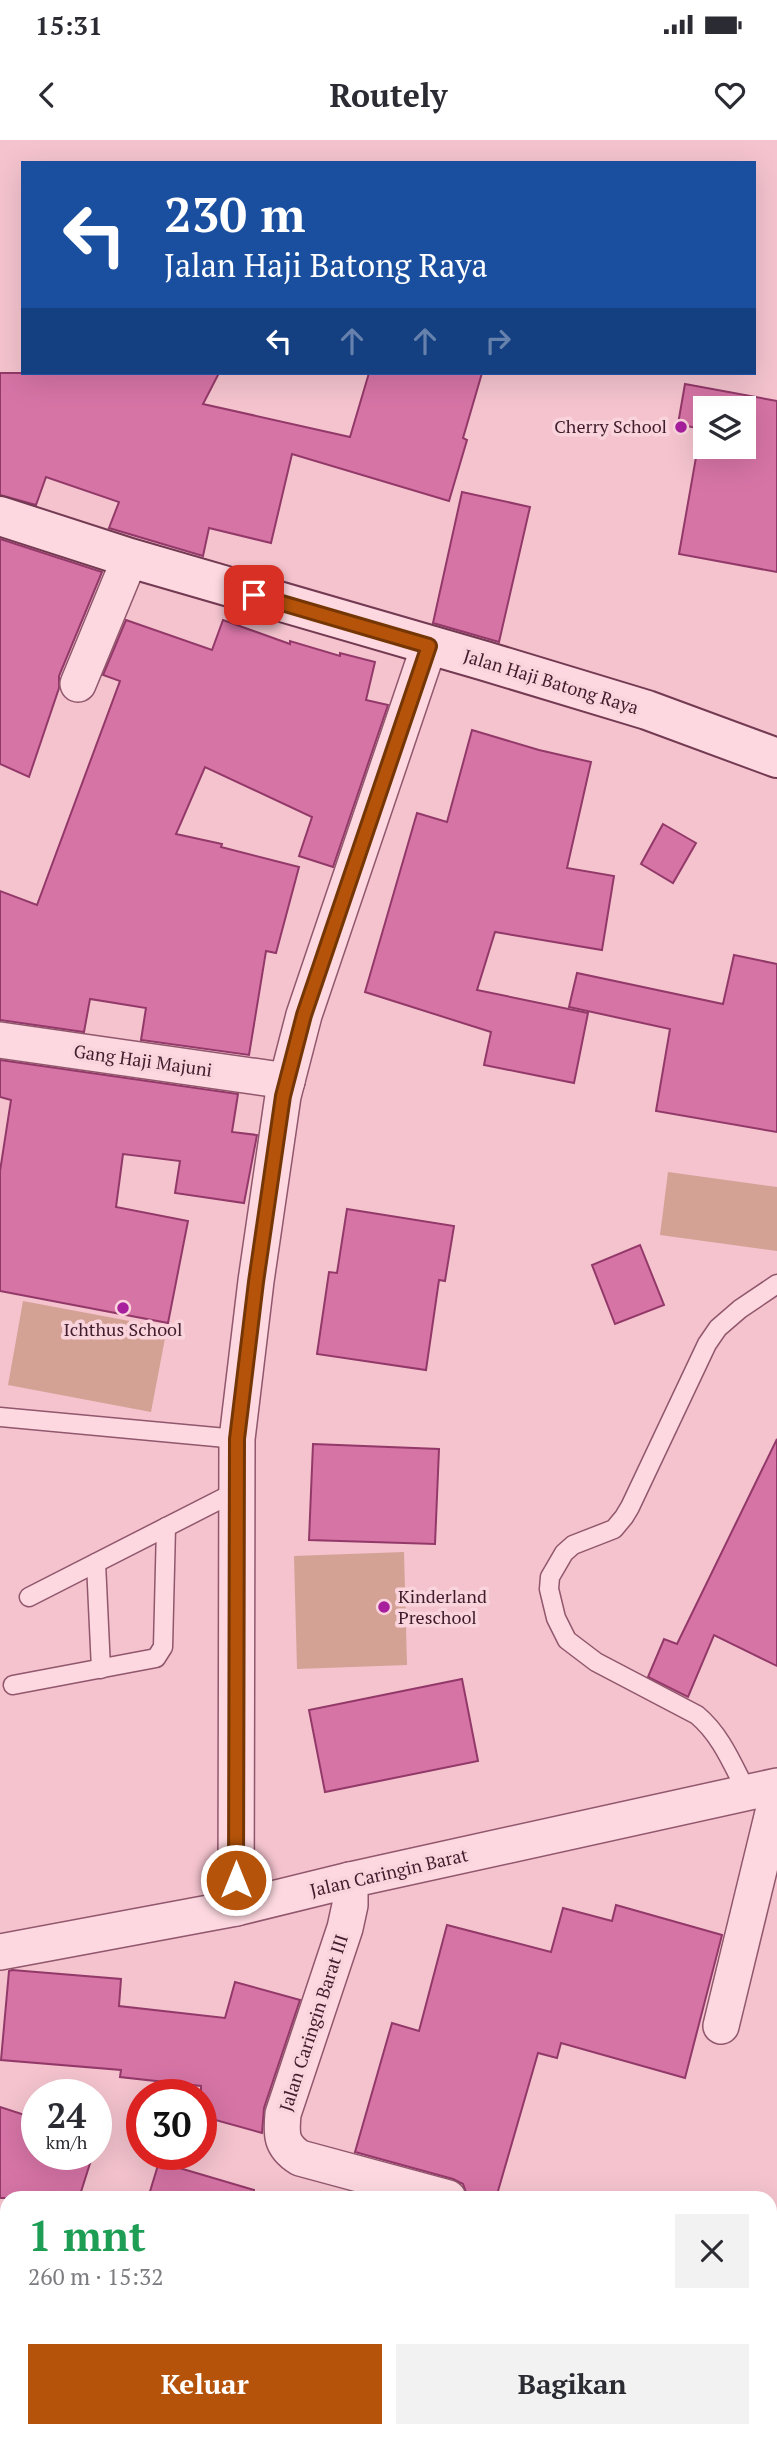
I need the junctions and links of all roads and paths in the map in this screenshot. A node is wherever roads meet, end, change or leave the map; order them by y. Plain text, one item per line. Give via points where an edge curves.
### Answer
1 (0, 516) edge
2 (130, 558) junction
3 (429, 646) junction
4 (78, 684) dead end
5 (777, 758) edge
6 (0, 1041) edge
7 (287, 1081) junction
8 (777, 1284) edge
9 (0, 1417) edge
10 (237, 1439) junction
11 (237, 1501) junction
12 (166, 1527) junction
13 (96, 1563) junction
14 (29, 1597) dead end
15 (101, 1669) junction
16 (13, 1685) dead end
17 (767, 1792) edge
18 (350, 1881) junction
19 (236, 1908) junction
20 (0, 1952) edge
21 (721, 2026) dead end
22 (422, 2191) edge

1 - 2 street, Jalan Haji Batong Raya
2 - 3 street, Jalan Haji Batong Raya
2 - 4 street
3 - 5 street, Jalan Haji Batong Raya via 647,710
3 - 7 street via 304,1015
6 - 7 street, Gang Haji Majuni
7 - 10 street
8 - 17 lane via 718,1328 630,1507 614,1529 564,1553 550,1577 549,1589 567,1640 596,1662 697,1715
9 - 10 lane
10 - 11 street
11 - 12 lane
11 - 19 street
12 - 13 lane
12 - 15 lane via 163,1647 156,1658
13 - 14 lane
13 - 15 lane
15 - 16 lane
17 - 18 street, Jalan Caringin Barat
17 - 21 street
18 - 19 street, Jalan Caringin Barat
18 - 22 street, Jalan Caringin Barat III via 345,1928 283,2114 284,2142 300,2158
19 - 20 street, Jalan Caringin Barat

